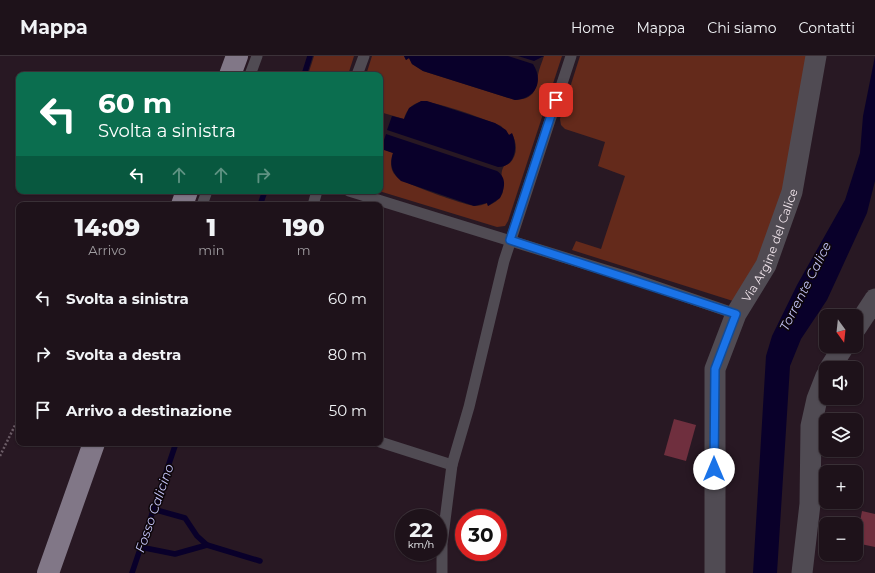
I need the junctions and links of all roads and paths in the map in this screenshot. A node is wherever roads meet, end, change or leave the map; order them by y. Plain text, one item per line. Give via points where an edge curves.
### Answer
1 (237, 56) edge
2 (257, 56) edge
3 (364, 56) edge
4 (571, 56) edge
5 (816, 56) edge
6 (231, 72) edge
7 (251, 72) edge
8 (358, 72) edge
9 (359, 194) edge
10 (510, 240) junction
11 (875, 299) edge
12 (736, 314) junction
13 (863, 317) edge
14 (819, 394) edge
15 (16, 423) edge
16 (383, 443) edge
17 (93, 446) edge
18 (0, 456) edge
19 (452, 465) junction
20 (48, 573) edge
21 (442, 573) edge
22 (715, 573) edge
23 (802, 573) edge

1 - 6 main road
2 - 7 lane
3 - 8 lane
4 - 10 lane
5 - 12 street, Via Argine del Calice via 792,192 766,266
9 - 10 lane
10 - 12 lane
10 - 19 lane
11 - 13 street
12 - 22 street, Via Argine del Calice via 715,369
14 - 23 street via 811,426 810,504
15 - 18 path
16 - 19 lane
17 - 20 main road
19 - 21 lane via 442,544

